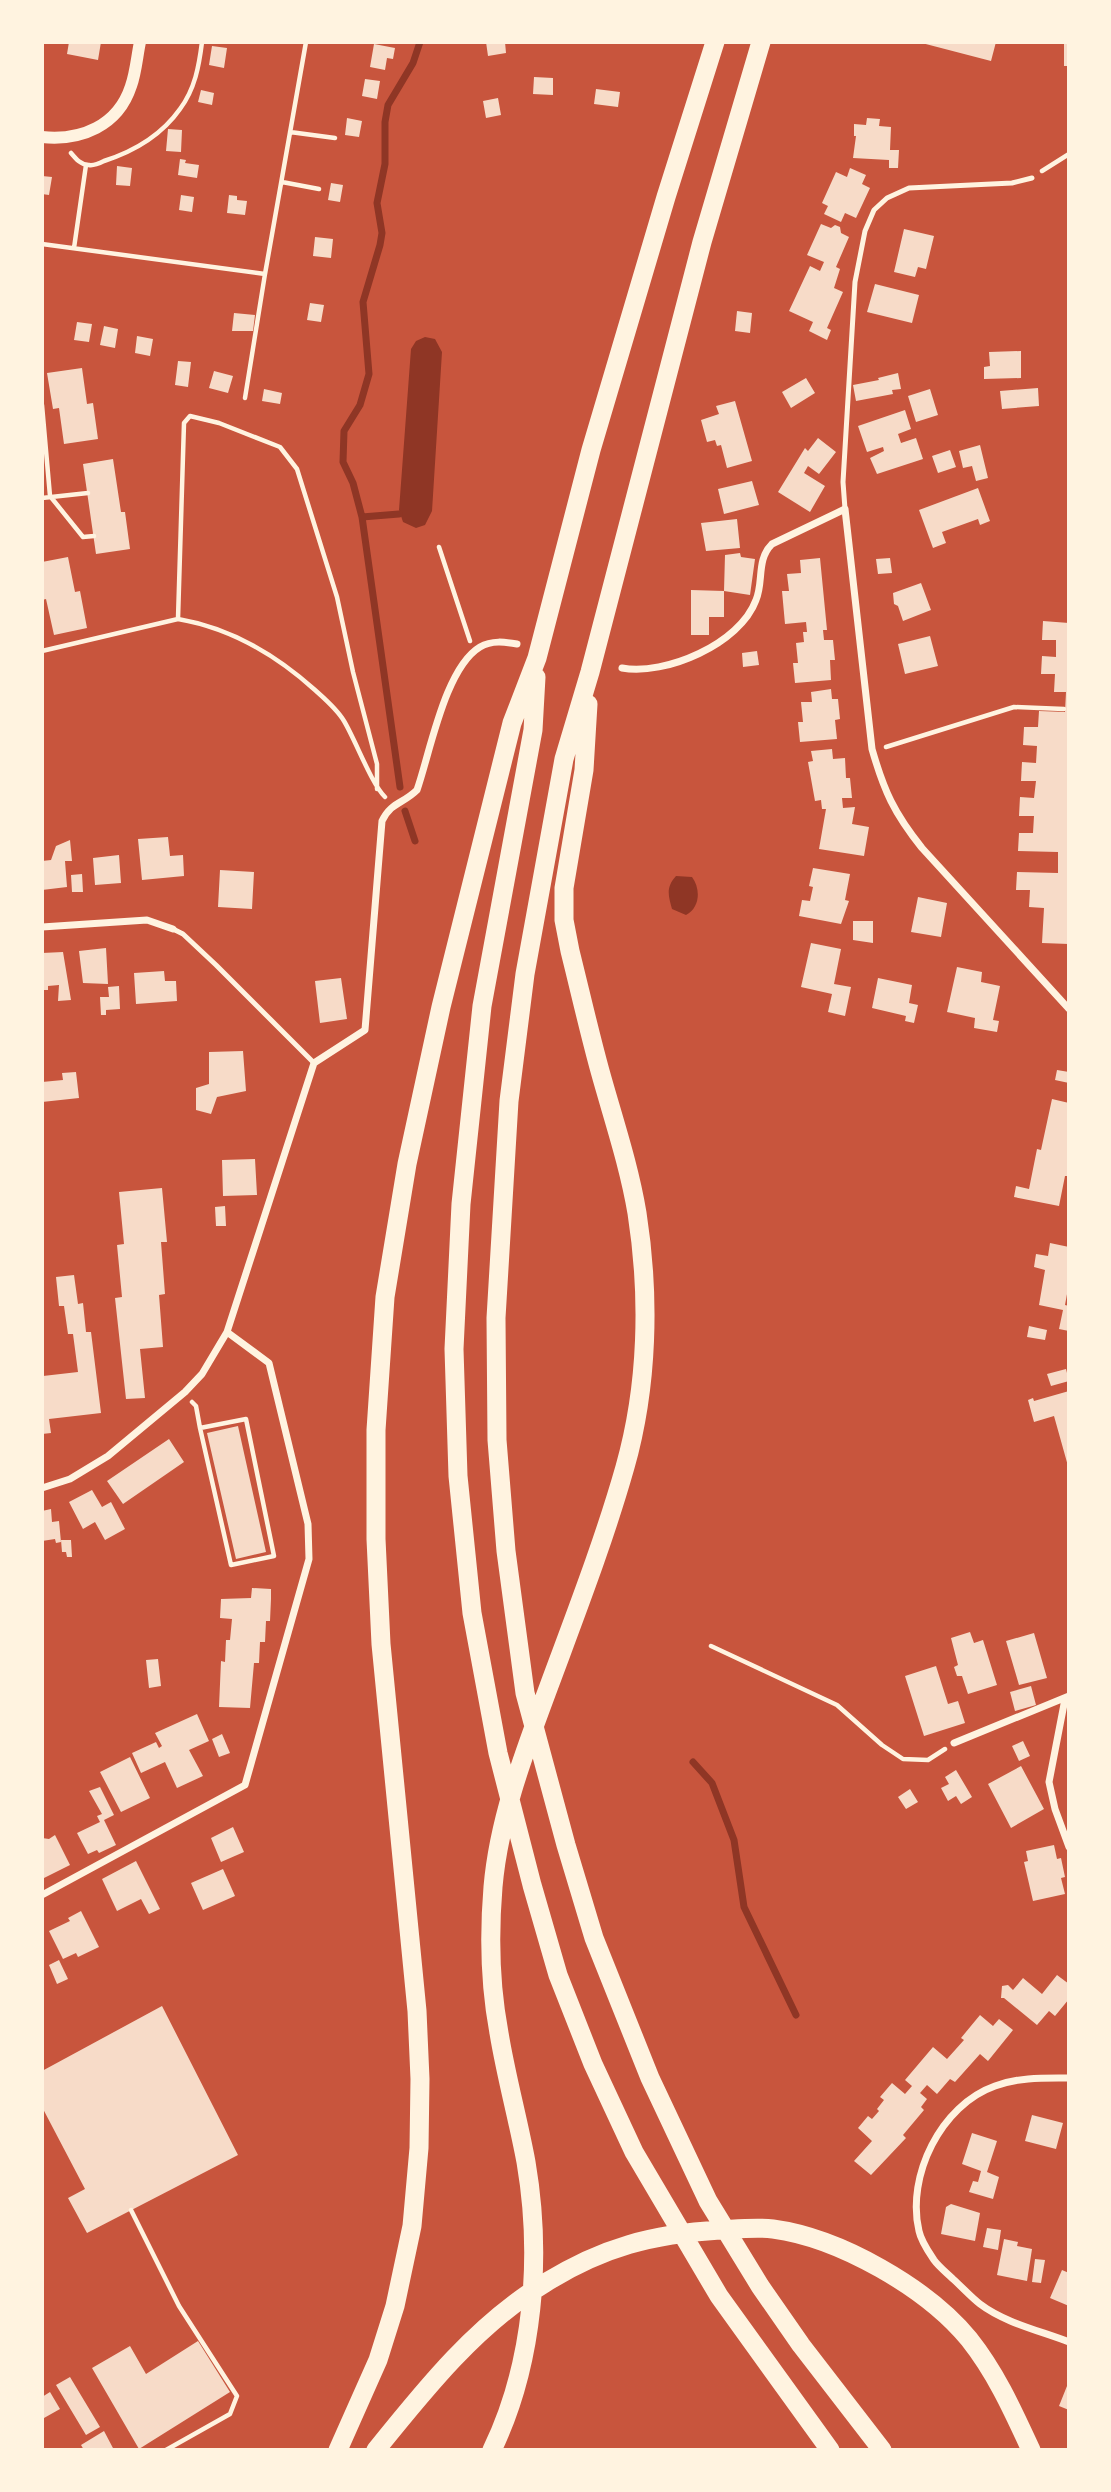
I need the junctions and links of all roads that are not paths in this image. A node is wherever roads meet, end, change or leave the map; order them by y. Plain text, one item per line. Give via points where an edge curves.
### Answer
1 (140, 42) edge
2 (715, 42) edge
3 (761, 42) edge
4 (42, 137) edge
5 (1032, 178) road end
6 (845, 509) junction
7 (517, 644) dead end
8 (537, 659) junction
9 (622, 668) dead end
10 (590, 672) junction
11 (42, 926) edge
12 (173, 929) joint
13 (1069, 1009) edge
14 (314, 1063) junction
15 (228, 1332) junction
16 (42, 1488) edge
17 (1067, 1697) edge
18 (954, 1743) road end
19 (1069, 1847) edge
20 (42, 1895) edge
21 (1069, 2078) edge
22 (1069, 2342) edge
23 (338, 2450) edge
24 (376, 2450) edge
25 (492, 2450) edge
26 (830, 2450) edge
27 (882, 2450) edge
28 (1031, 2450) edge

1 - 4 street via 131,85 114,116 75,137
2 - 8 highway via 595,437
3 - 10 highway via 702,242
5 - 6 lane via 909,188 874,210 855,282
6 - 9 street via 766,550 755,603 725,638 675,663 647,670
6 - 13 street via 872,749 881,782 899,820
7 - 14 street via 494,642 477,650 464,664 447,698 417,790 393,804 382,821 365,1030
8 - 23 highway via 512,723 441,1007 407,1164 385,1297 376,1430 376,1539 381,1644 417,2011 419,2148 410,2236 395,2306 378,2360
8 - 26 highway via 533,730 482,1006 461,1204 454,1361 458,1476 472,1612 498,1753 532,1885 558,1975 593,2064 634,2152 719,2296
10 - 25 highway via 564,920 636,1210 644,1309 638,1415 626,1466 512,1789 493,1885 491,1969 498,2032 526,2165 533,2277 515,2390
10 - 27 highway via 564,759 524,974 508,1115 496,1318 497,1440 506,1551 526,1693 594,1938 676,2134 708,2201 760,2286
11 - 12 street via 147,920
12 - 14 lane via 216,964
14 - 15 street
15 - 16 street via 186,1392 88,1469
15 - 20 street via 269,1363 309,1539 309,1559 245,1785
17 - 18 street
17 - 19 street via 1049,1782
21 - 22 street via 1034,2078 994,2086 956,2109 932,2144 917,2202 919,2231 936,2263 982,2306
24 - 28 highway via 433,2380 487,2328 543,2284 613,2248 665,2234 753,2228 815,2240 887,2273 925,2298 968,2337 990,2366

